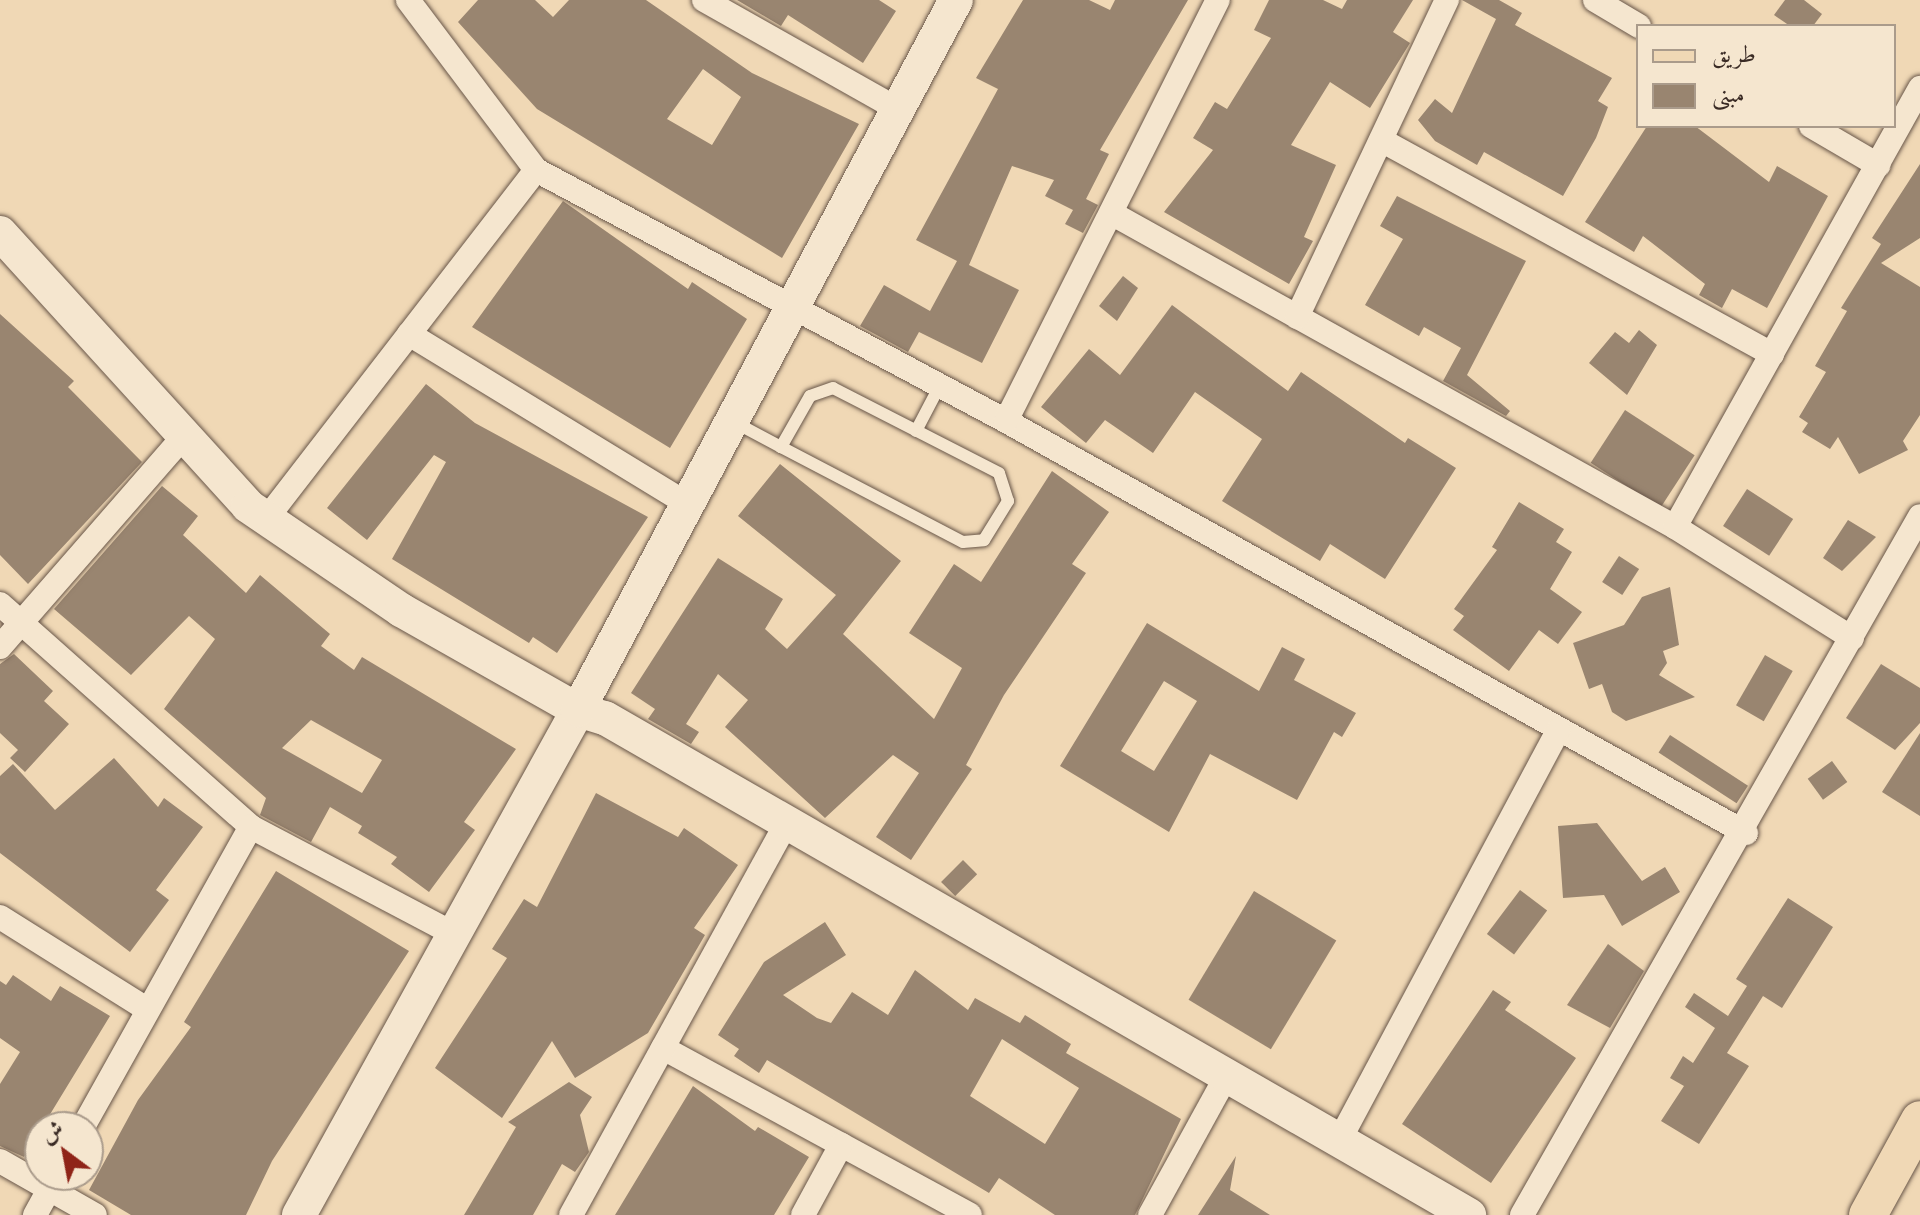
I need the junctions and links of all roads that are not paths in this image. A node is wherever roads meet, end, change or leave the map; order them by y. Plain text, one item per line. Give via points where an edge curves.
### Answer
1 (408, 0) edge
2 (704, 0) edge
3 (956, 0) edge
4 (1218, 0) edge
5 (1447, 0) edge
6 (1595, 0) edge
7 (1636, 24) edge
8 (1920, 88) edge
9 (899, 110) junction
10 (1814, 128) edge
11 (1381, 140) junction
12 (1878, 165) junction
13 (536, 170) junction
14 (1111, 213) junction
15 (0, 233) edge
16 (795, 306) junction
17 (1297, 317) junction
18 (409, 334) junction
19 (1772, 354) junction
20 (940, 385) junction
21 (733, 421) junction
22 (1006, 421) junction
23 (916, 431) junction
24 (184, 436) junction
25 (781, 447) junction
26 (688, 504) junction
27 (1920, 516) edge
28 (267, 518) junction
29 (1675, 527) junction
30 (0, 604) edge
31 (19, 627) junction
32 (1852, 638) junction
33 (0, 647) edge
34 (578, 710) junction
35 (1558, 731) junction
36 (251, 827) junction
37 (784, 827) junction
38 (1746, 833) junction
39 (0, 917) edge
40 (454, 934) junction
41 (145, 1008) junction
42 (663, 1048) junction
43 (1226, 1077) junction
44 (91, 1111) edge
45 (1920, 1120) edge
46 (1339, 1141) junction
47 (841, 1145) junction
48 (0, 1161) edge
49 (24, 1170) edge
50 (49, 1191) edge
51 (65, 1191) edge
52 (35, 1215) edge
53 (95, 1215) edge
54 (299, 1215) edge
55 (571, 1215) edge
56 (803, 1215) edge
57 (970, 1215) edge
58 (1150, 1215) edge
59 (1469, 1215) edge
60 (1522, 1215) edge
61 (1868, 1215) edge

1 - 13 street
2 - 9 street
3 - 9 street
4 - 14 street
5 - 11 street
6 - 7 street
8 - 12 street
9 - 16 street
10 - 12 street
11 - 17 street
11 - 19 street
12 - 19 street
13 - 16 street
13 - 18 street
14 - 17 street
14 - 22 street
15 - 24 street
16 - 20 street
16 - 21 street
17 - 29 street
18 - 26 street
18 - 28 street
19 - 29 street
20 - 22 street
20 - 23 lane
21 - 25 lane
21 - 26 street
22 - 35 street
23 - 25 lane via 824,387
23 - 25 lane via 1006,482 1008,501 984,540 963,542
24 - 28 street
24 - 31 street
26 - 34 street
27 - 32 street
28 - 34 street via 401,610
29 - 32 street
30 - 31 street
31 - 33 street
31 - 36 street
32 - 38 street
34 - 37 street via 605,718
34 - 40 street
35 - 38 street
35 - 46 street
36 - 40 street
36 - 41 street
37 - 42 street
37 - 43 street
38 - 60 street
39 - 41 street
40 - 54 street
41 - 44 street
42 - 47 street
42 - 55 street
43 - 46 street
43 - 58 street
45 - 61 main road
46 - 59 street
47 - 56 street
47 - 57 street
48 - 49 street
50 - 52 street
51 - 53 street

